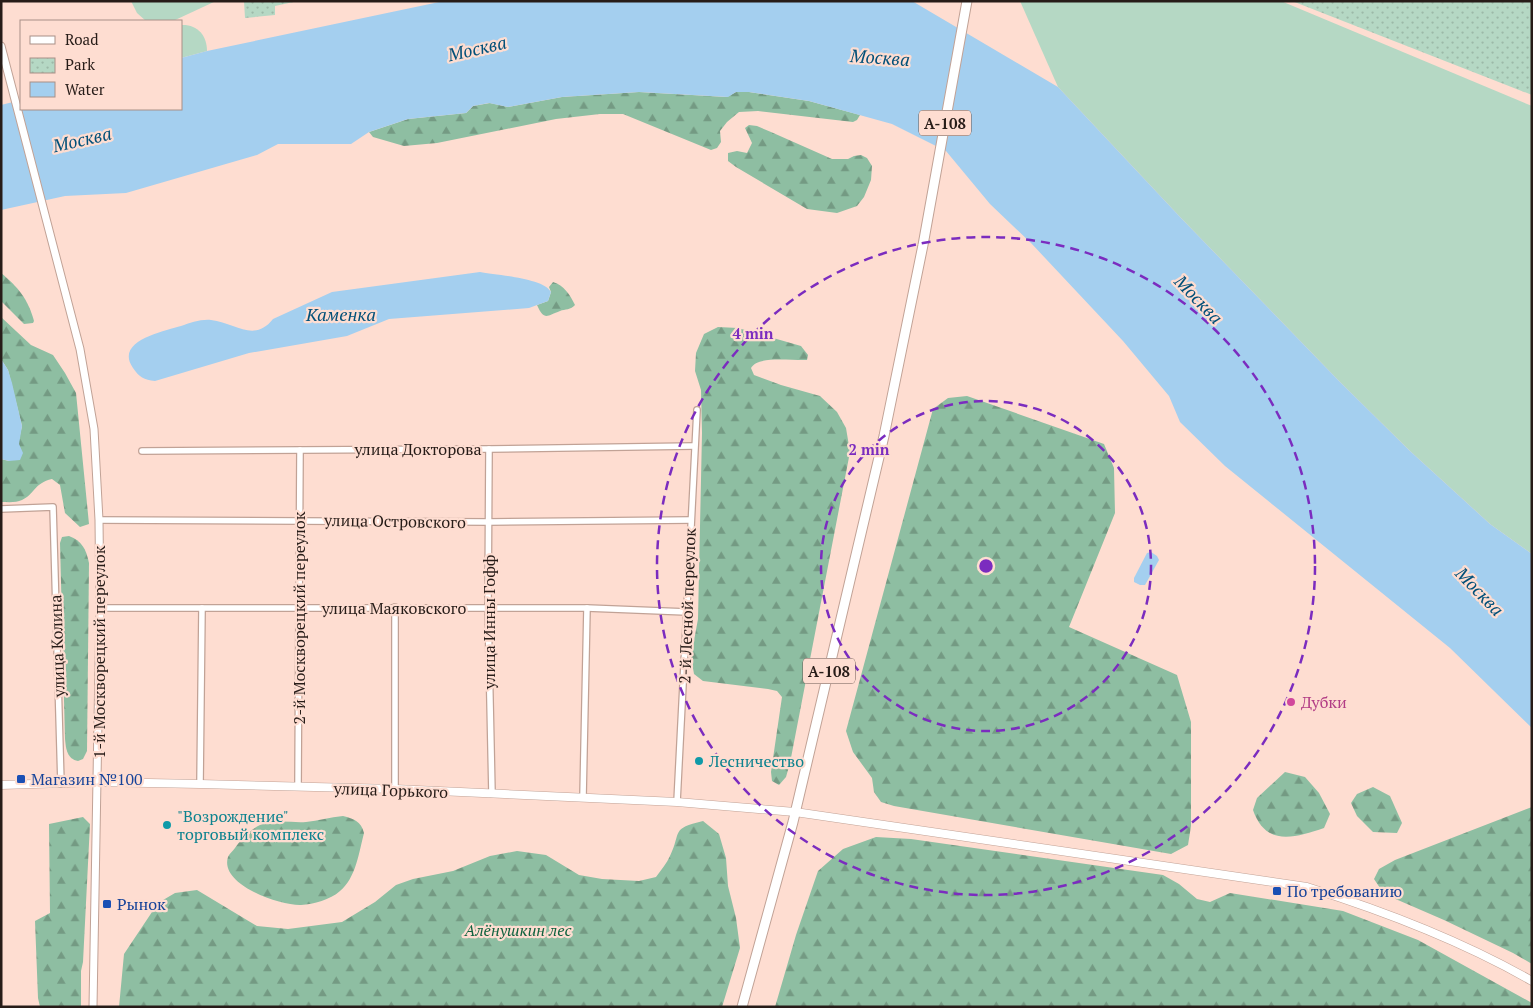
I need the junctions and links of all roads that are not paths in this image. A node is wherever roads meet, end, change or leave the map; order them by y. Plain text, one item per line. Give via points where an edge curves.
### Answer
1 (967, 1) edge
2 (1, 46) edge
3 (697, 410) dead end
4 (694, 446) junction
5 (489, 449) junction
6 (300, 450) junction
7 (142, 451) dead end
8 (1, 509) edge
9 (99, 520) junction
10 (300, 520) junction
11 (691, 520) junction
12 (489, 522) junction
13 (395, 607) junction
14 (100, 608) junction
15 (202, 608) junction
16 (488, 608) junction
17 (587, 608) junction
18 (299, 609) junction
19 (687, 612) junction
20 (97, 782) junction
21 (61, 784) junction
22 (200, 784) junction
23 (1, 785) edge
24 (298, 787) junction
25 (395, 789) junction
26 (492, 794) junction
27 (582, 797) junction
28 (678, 802) junction
29 (796, 812) junction
30 (1532, 981) edge
31 (93, 1007) edge
32 (742, 1007) edge

1 - 29 highway, А-108 via 923,245 882,445
2 - 9 street, 1-й Москворецкий переулок via 87,383 94,429
3 - 4 street, 2-й Лесной переулок
4 - 5 street, улица Докторова
4 - 11 street, 2-й Лесной переулок
5 - 6 street, улица Докторова
5 - 12 street, улица Инны Гофф
6 - 7 street, улица Докторова
6 - 10 street, 2-й Москворецкий переулок
8 - 21 street, улица Колина via 53,507
9 - 10 street, улица Островского
9 - 14 street, 1-й Москворецкий переулок
10 - 12 street, улица Островского
10 - 18 street, 2-й Москворецкий переулок
11 - 12 street, улица Островского
11 - 19 street, 2-й Лесной переулок
12 - 16 street, улица Инны Гофф
13 - 16 street, улица Маяковского
13 - 18 street, улица Маяковского
13 - 25 street
14 - 15 street, улица Маяковского
14 - 20 street, 1-й Москворецкий переулок
15 - 18 street, улица Маяковского
15 - 22 street
16 - 17 street, улица Маяковского
16 - 26 street, улица Инны Гофф
17 - 19 street, улица Маяковского
17 - 27 street
18 - 24 street, 2-й Москворецкий переулок
19 - 28 street, 2-й Лесной переулок
20 - 21 main road, улица Горького
20 - 22 main road, улица Горького
20 - 31 street, 1-й Москворецкий переулок
21 - 23 main road, улица Горького
22 - 24 main road, улица Горького
24 - 25 main road, улица Горького
25 - 26 main road, улица Горького
26 - 27 main road, улица Горького
27 - 28 main road, улица Горького
28 - 29 main road, улица Горького
29 - 30 main road, улица Горького via 1307,887 1359,903 1437,935
29 - 32 highway, А-108

